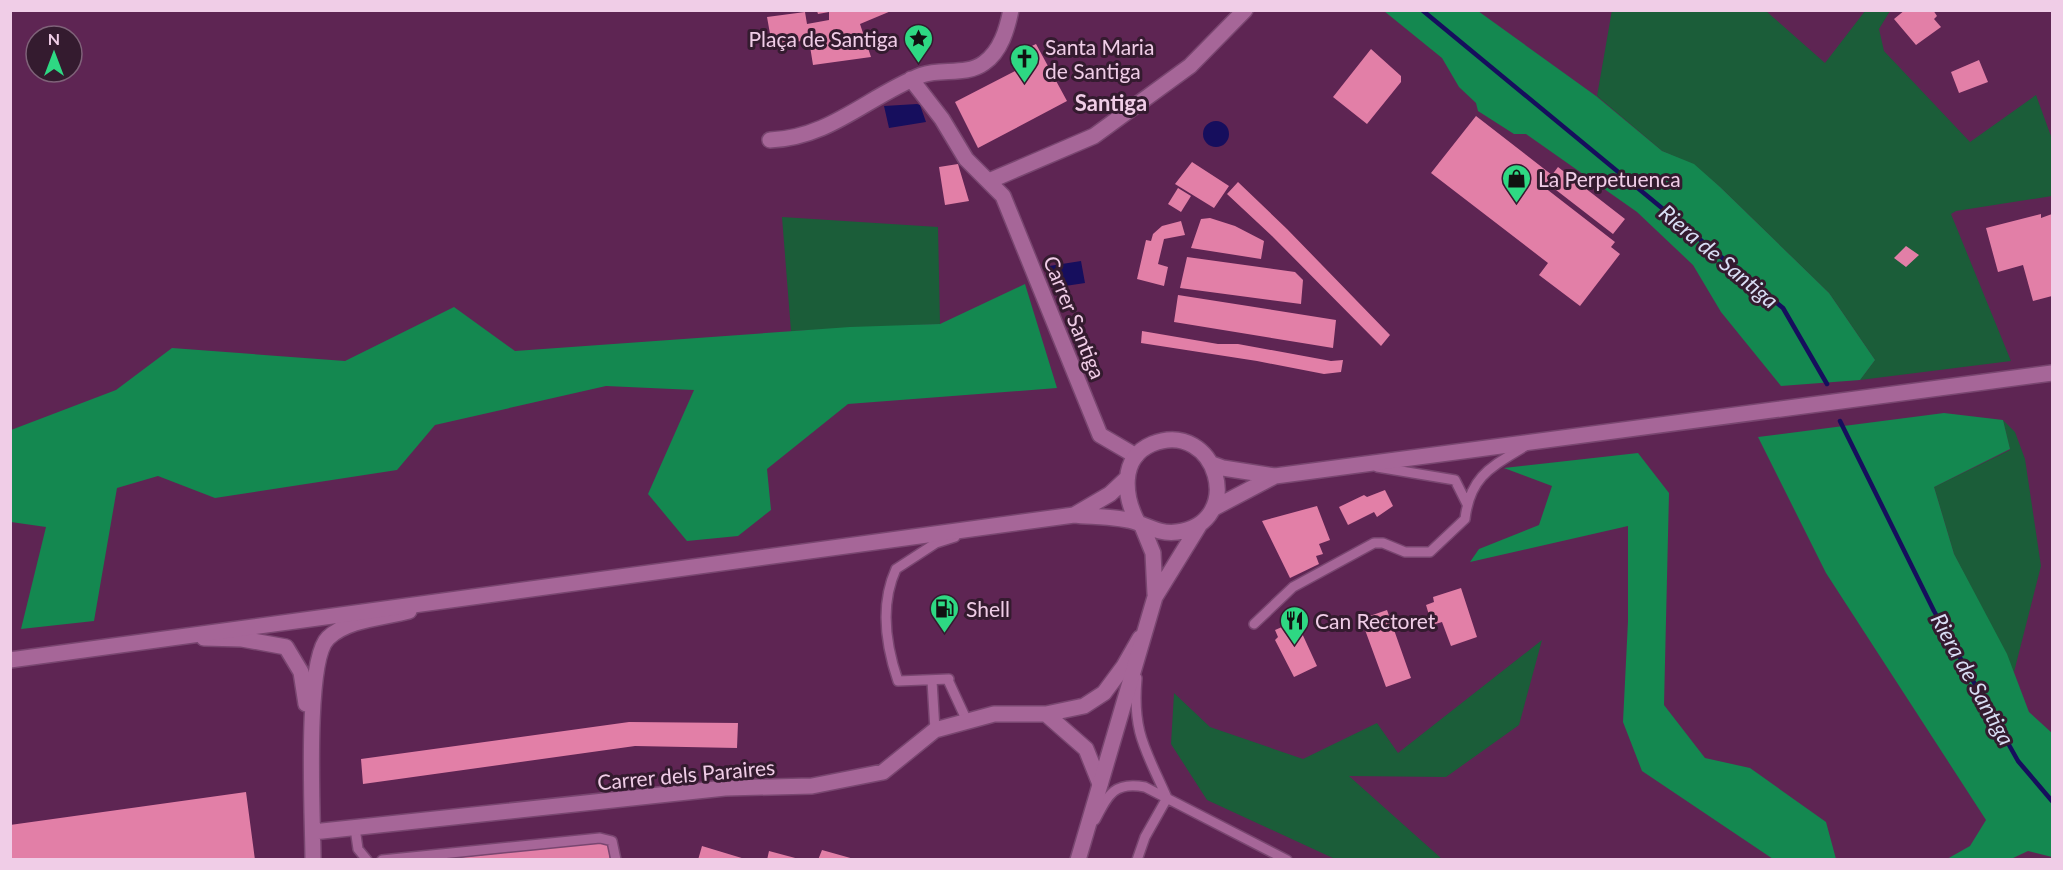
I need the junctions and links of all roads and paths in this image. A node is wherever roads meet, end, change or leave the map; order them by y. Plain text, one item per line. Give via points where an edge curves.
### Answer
1 (1011, 10) edge
2 (1245, 10) edge
3 (911, 79) junction
4 (770, 140) dead end
5 (989, 181) junction
6 (2052, 374) edge
7 (1529, 444) junction
8 (1136, 456) junction
9 (1212, 464) junction
10 (1354, 464) junction
11 (1275, 476) junction
12 (1126, 479) junction
13 (1467, 504) junction
14 (1214, 508) junction
15 (1074, 515) junction
16 (1140, 524) junction
17 (1200, 524) junction
18 (992, 527) junction
19 (1155, 597) junction
20 (446, 601) junction
21 (1148, 623) junction
22 (1254, 624) dead end
23 (175, 638) junction
24 (1139, 651) junction
25 (10, 660) edge
26 (932, 681) junction
27 (1046, 714) junction
28 (967, 721) junction
29 (935, 730) junction
30 (313, 754) junction
31 (1100, 784) junction
32 (1167, 798) junction
33 (355, 828) junction
34 (313, 832) junction
35 (1084, 840) junction
36 (313, 860) edge
37 (367, 860) edge
38 (382, 860) edge
39 (616, 860) edge
40 (1078, 860) edge
41 (1137, 860) edge
42 (1287, 860) edge

1 - 3 main road via 1000,44 983,64
2 - 5 main road via 1190,66 1094,136
3 - 4 main road via 816,133
3 - 5 main road, Carrer Santiga via 966,159
5 - 8 main road, Carrer Santiga via 1003,195 1100,435
6 - 7 main road
7 - 10 main road
7 - 13 lane via 1482,474
8 - 9 main road via 1151,445 1176,441 1201,450
8 - 12 main road
9 - 11 main road
9 - 14 main road via 1218,484
10 - 11 main road
10 - 13 lane via 1455,480
11 - 14 main road
12 - 15 main road via 1110,494
12 - 16 main road via 1131,509
13 - 22 lane via 1465,519 1430,552 1405,552 1374,543 1293,587
14 - 17 main road
15 - 16 main road
15 - 18 main road
16 - 17 main road via 1175,532
16 - 19 main road via 1153,553
17 - 19 main road
18 - 20 main road
18 - 26 lane via 936,543 896,569 885,605 898,681
19 - 21 main road
20 - 23 main road
20 - 30 main road via 345,626 327,639 319,651 312,693
21 - 24 main road
21 - 27 main road, Carrer dels Paraires via 1104,693 1084,706
23 - 25 main road
23 - 30 main road via 242,639 286,647 301,672
24 - 31 main road
24 - 32 lane via 1136,720 1141,742
26 - 28 lane via 948,679
26 - 29 lane
27 - 28 main road, Carrer dels Paraires via 994,714
27 - 31 main road via 1086,749
28 - 29 main road, Carrer dels Paraires
29 - 33 main road, Carrer dels Paraires via 883,772 812,786 725,788
30 - 34 main road
31 - 35 main road
32 - 35 lane via 1144,787 1119,787 1112,792
32 - 41 lane
32 - 42 lane
33 - 34 main road, Carrer dels Paraires
33 - 37 lane via 358,849
34 - 36 main road
35 - 40 main road
38 - 39 lane via 600,838 612,841

